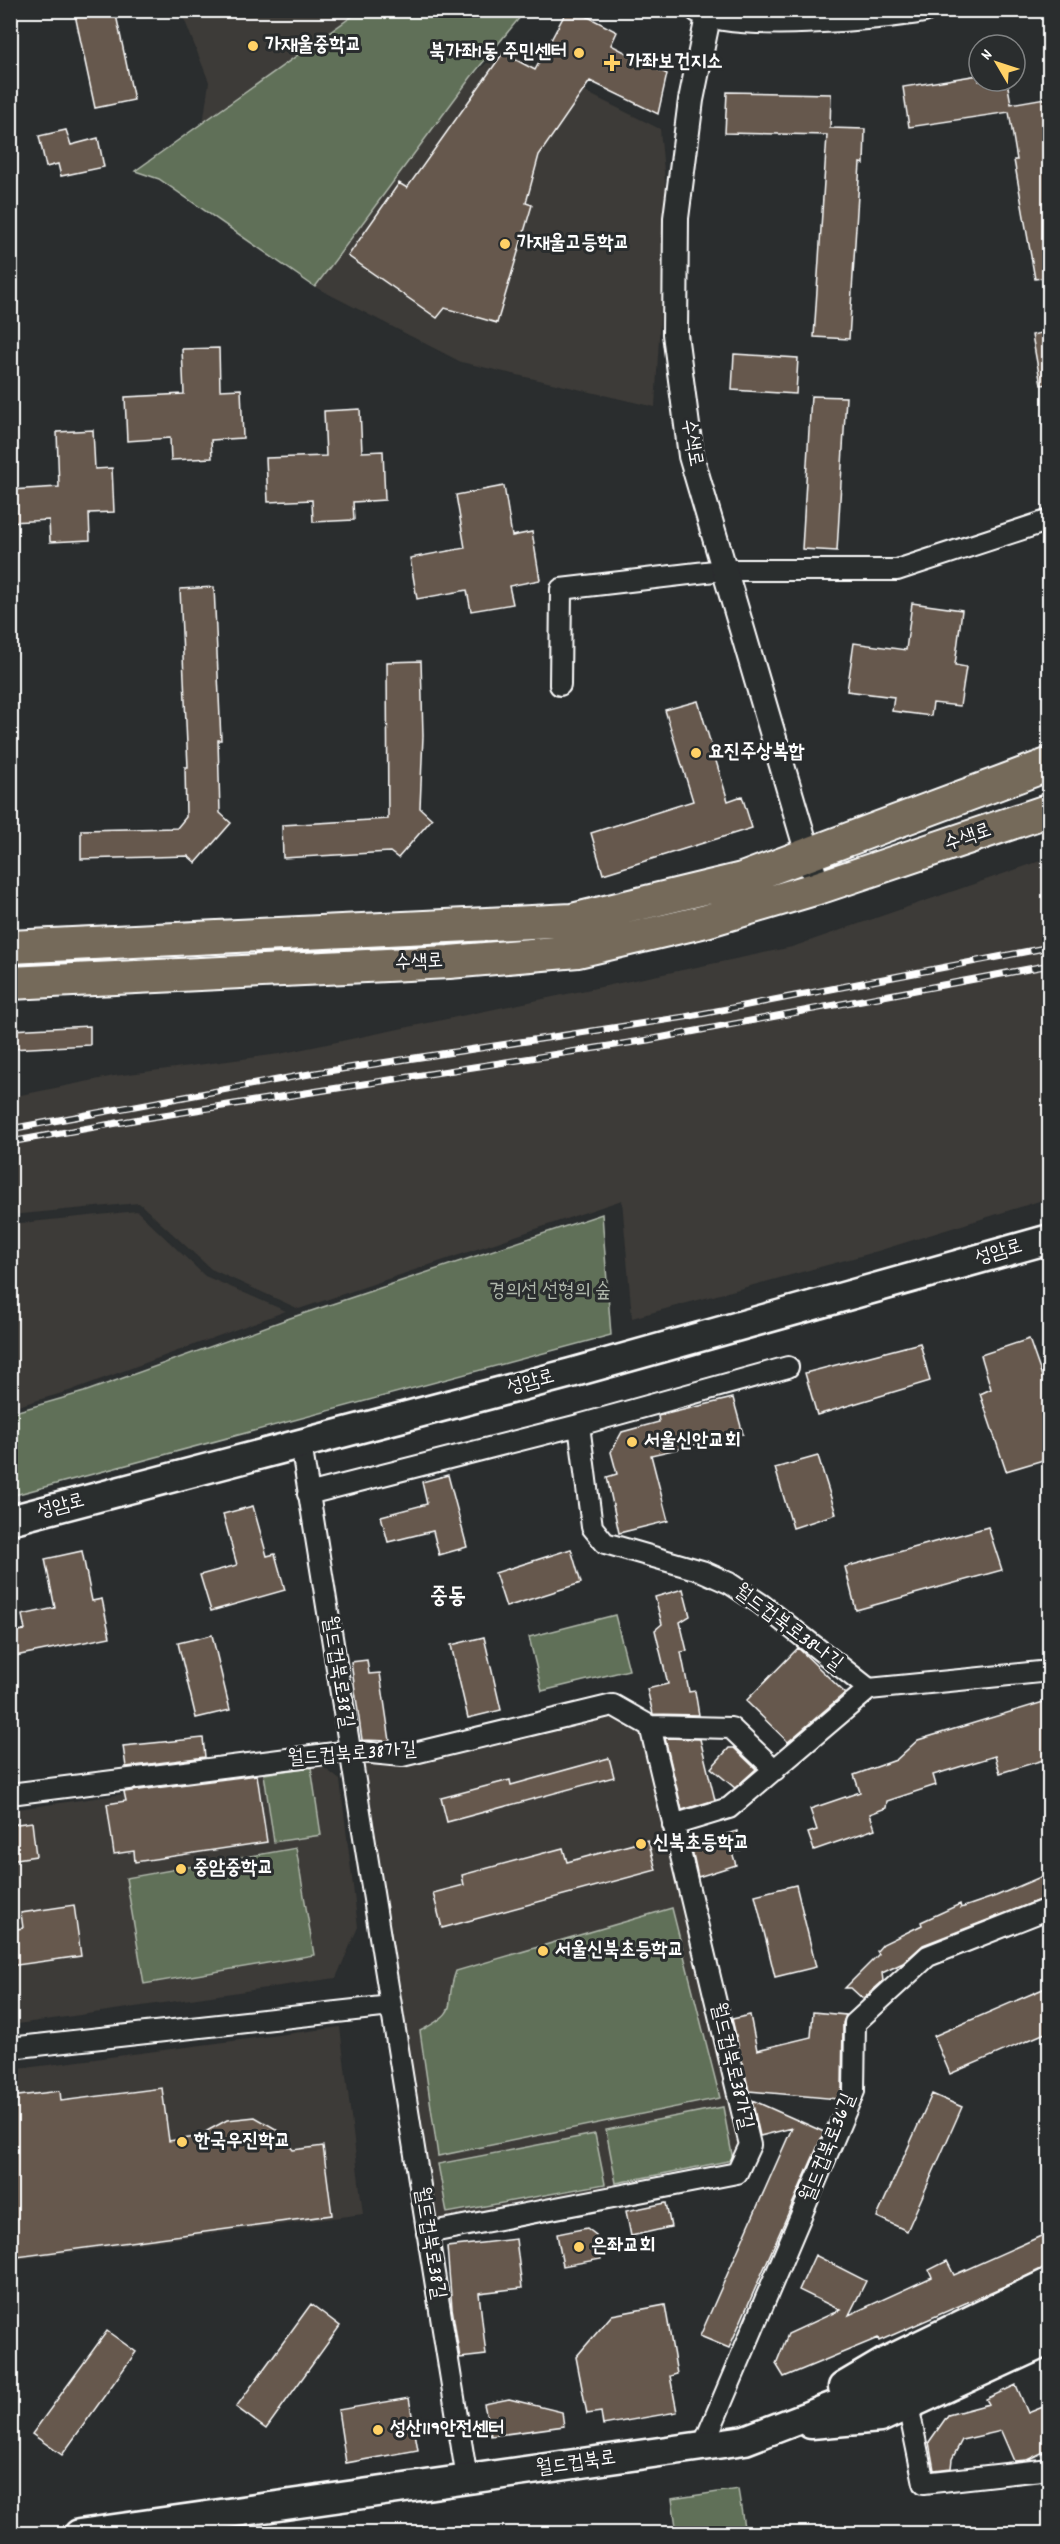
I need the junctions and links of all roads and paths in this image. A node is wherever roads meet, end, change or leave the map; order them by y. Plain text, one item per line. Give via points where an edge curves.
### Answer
1 (924, 10) edge
2 (703, 14) edge
3 (1050, 520) edge
4 (723, 570) junction
5 (560, 685) dead end
6 (1050, 764) edge
7 (1050, 810) edge
8 (808, 856) junction
9 (818, 888) junction
10 (10, 947) edge
11 (10, 983) edge
12 (1049, 1242) edge
13 (788, 1367) dead end
14 (579, 1425) junction
15 (301, 1444) junction
16 (309, 1494) junction
17 (10, 1520) edge
18 (1050, 1671) edge
19 (869, 1689) junction
20 (650, 1726) junction
21 (350, 1751) junction
22 (775, 1770) junction
23 (10, 1794) edge
24 (673, 1825) junction
25 (1050, 1908) edge
26 (391, 2006) junction
27 (10, 2048) edge
28 (427, 2233) junction
29 (1050, 2282) edge
30 (1050, 2312) edge
31 (1050, 2340) edge
32 (908, 2404) junction
33 (776, 2427) junction
34 (703, 2446) junction
35 (1050, 2469) edge
36 (467, 2479) junction
37 (79, 2534) edge

1 - 2 street, 수색로 via 883,18 777,21
2 - 4 street, 수색로 via 675,218 675,334 691,456
3 - 4 street via 897,570
4 - 5 street via 561,589
4 - 8 street, 수색로
6 - 8 main road, 수색로
7 - 9 main road, 수색로
8 - 9 street, 수색로
8 - 10 main road, 수색로 via 742,879 572,920
9 - 11 main road, 수색로 via 706,921 578,951 449,962
12 - 15 main road, 성암로
13 - 14 street
14 - 16 street
14 - 19 street, 월드컵북로38나길 via 592,1527 605,1543 729,1582
15 - 16 street, 월드컵북로38길
15 - 17 main road, 성암로
16 - 21 street, 월드컵북로38길
18 - 19 street
19 - 22 street
20 - 21 street, 월드컵북로38가길 via 613,1705 402,1756
20 - 22 street, 월드컵북로38가길 via 731,1728
20 - 24 street, 월드컵북로38가길
21 - 23 street, 월드컵북로38가길
21 - 26 street, 월드컵북로38길
22 - 24 street via 729,1808
24 - 28 street, 월드컵북로38가길 via 750,2145 738,2173
25 - 34 street, 월드컵북로36길 via 928,1956 855,2023 854,2091
26 - 27 street
26 - 28 street, 월드컵북로38길
28 - 36 street, 월드컵북로38길
29 - 33 main road via 887,2361
30 - 33 main road, 월드컵북로 via 876,2390
31 - 32 main road
32 - 33 main road via 880,2418
32 - 35 street via 924,2483
33 - 34 main road, 월드컵북로 via 745,2440
34 - 36 main road, 월드컵북로
36 - 37 main road, 월드컵북로

